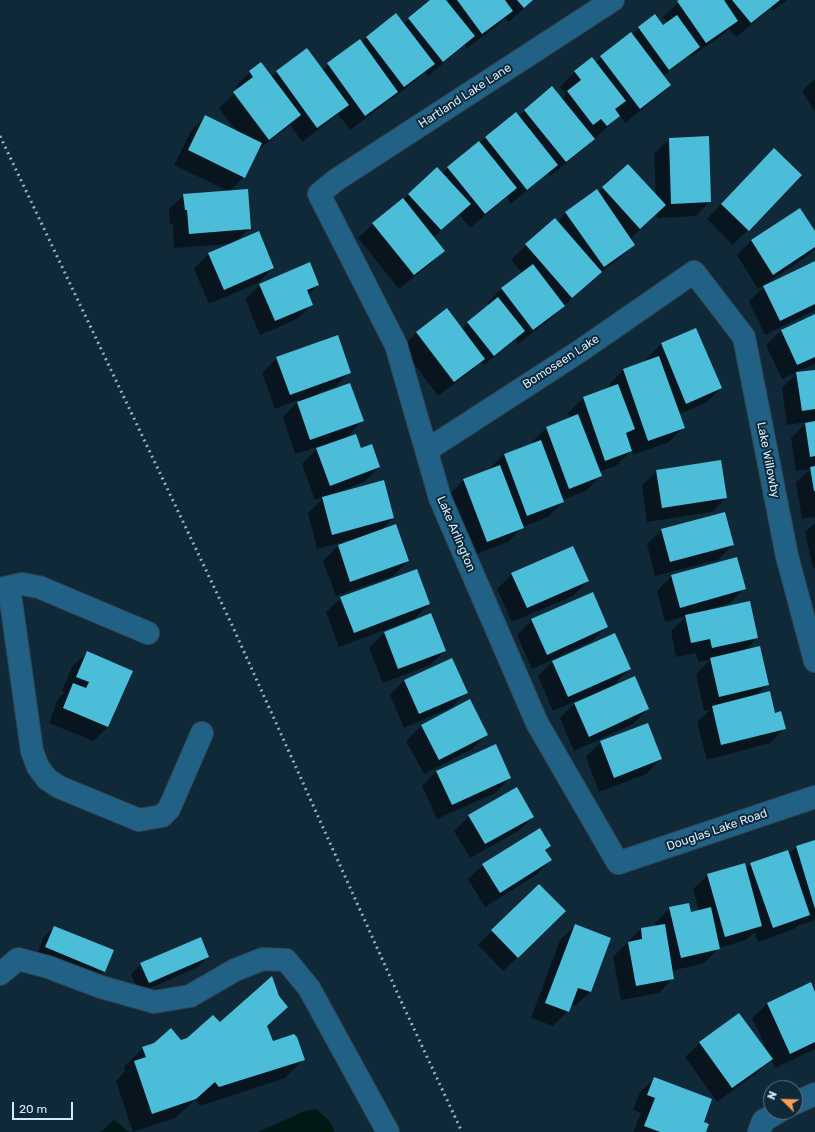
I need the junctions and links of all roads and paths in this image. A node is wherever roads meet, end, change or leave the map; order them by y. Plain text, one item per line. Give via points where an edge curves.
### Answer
1 (612, 0) edge
2 (319, 194) joint
3 (694, 272) joint
4 (427, 450) junction
5 (4, 588) edge
6 (148, 633) dead end
7 (815, 661) edge
8 (202, 733) dead end
9 (815, 797) edge
10 (618, 863) joint
11 (0, 974) edge
12 (815, 1094) edge
13 (803, 1099) edge
14 (388, 1132) edge

1 - 2 street, Hartland Lake Lane via 336,180
2 - 4 street, Lake Arlington via 396,345
3 - 4 street, Bomoseen Lake
3 - 7 street, Lake Willowby via 744,337 787,556
4 - 10 street, Lake Arlington via 440,498 537,723
5 - 6 street via 22,584 39,587
5 - 8 street via 32,751 46,779 59,787 139,820 162,816 170,809
9 - 10 street, Douglas Lake Road
11 - 14 street via 18,960 48,967 100,987 154,1002 190,996 235,970 263,959 286,960 309,988
12 - 13 street

